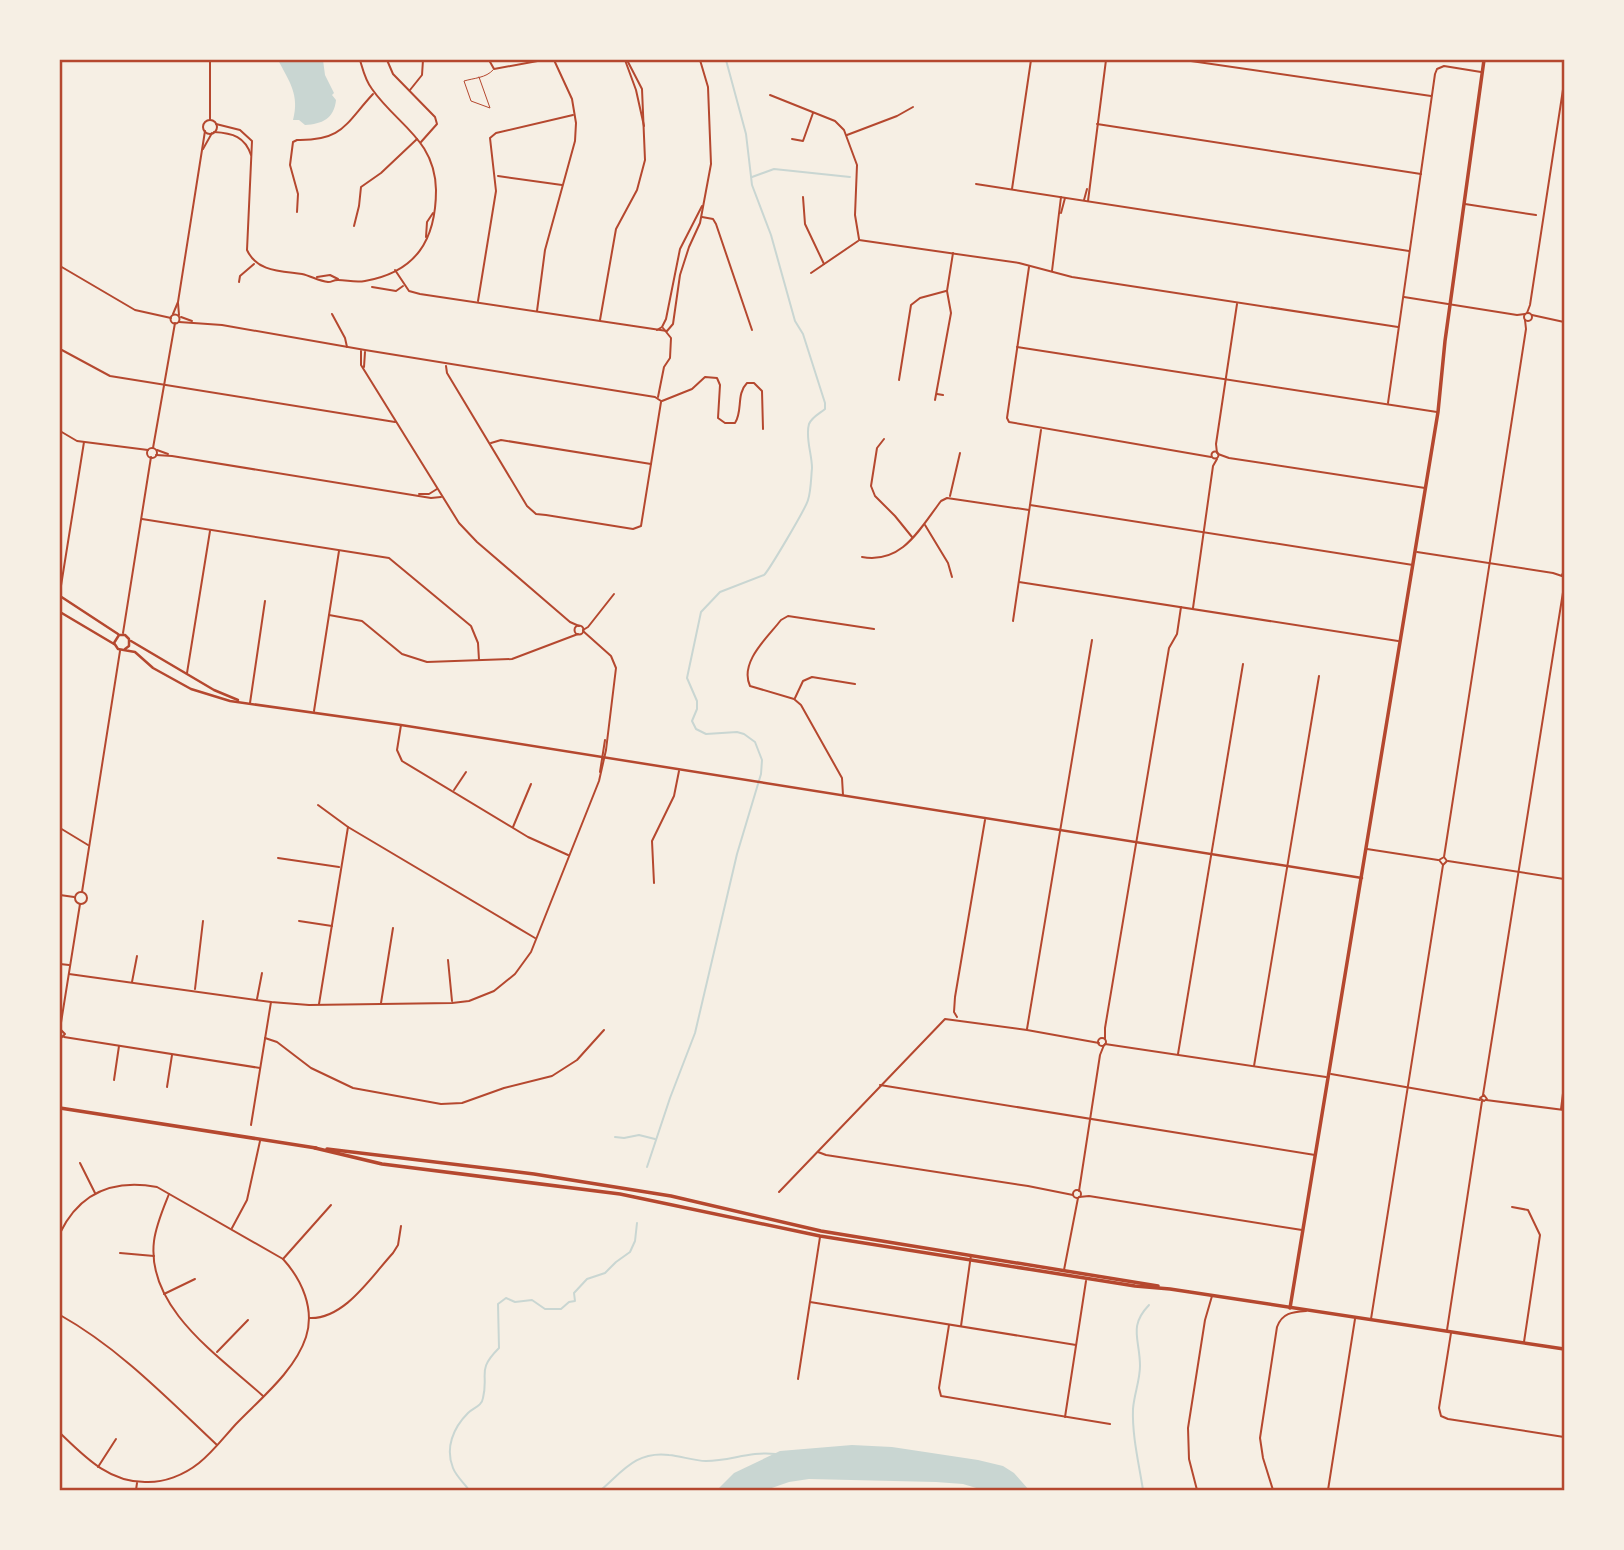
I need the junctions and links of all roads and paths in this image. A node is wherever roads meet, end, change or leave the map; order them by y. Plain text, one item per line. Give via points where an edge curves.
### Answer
1 (210, 60) edge
2 (360, 60) edge
3 (387, 60) edge
4 (423, 60) edge
5 (489, 60) edge
6 (543, 60) edge
7 (554, 60) edge
8 (626, 60) edge
9 (701, 60) edge
10 (1031, 60) edge
11 (1106, 60) edge
12 (1184, 60) edge
13 (1484, 60) edge
14 (494, 69) junction
15 (1482, 72) junction
16 (479, 77) junction
17 (1564, 83) edge
18 (409, 91) junction
19 (374, 92) junction
20 (770, 95) dead end
21 (1431, 98) junction
22 (913, 107) dead end
23 (813, 113) junction
24 (574, 115) junction
25 (210, 120) junction
26 (216, 124) junction
27 (1097, 124) junction
28 (645, 130) junction
29 (205, 131) junction
30 (242, 131) junction
31 (213, 132) junction
32 (847, 135) junction
33 (238, 137) junction
34 (418, 138) junction
35 (792, 139) dead end
36 (421, 142) junction
37 (203, 150) junction
38 (252, 156) junction
39 (1420, 174) junction
40 (496, 176) junction
41 (976, 184) dead end
42 (563, 186) junction
43 (1013, 189) junction
44 (803, 197) dead end
45 (1063, 197) junction
46 (1086, 201) junction
47 (1464, 204) junction
48 (702, 205) junction
49 (297, 212) dead end
50 (433, 212) junction
51 (1536, 215) dead end
52 (701, 216) junction
53 (354, 226) dead end
54 (426, 239) junction
55 (859, 240) junction
56 (1409, 251) junction
57 (953, 253) junction
58 (254, 263) junction
59 (824, 264) junction
60 (60, 266) edge
61 (1029, 266) junction
62 (395, 270) junction
63 (1051, 272) junction
64 (811, 273) dead end
65 (317, 277) junction
66 (339, 280) junction
67 (239, 282) dead end
68 (403, 286) junction
69 (372, 287) dead end
70 (947, 291) junction
71 (1403, 297) junction
72 (178, 302) junction
73 (478, 302) junction
74 (1237, 303) junction
75 (1450, 304) junction
76 (537, 311) junction
77 (332, 313) dead end
78 (173, 314) junction
79 (1529, 314) junction
80 (1517, 315) junction
81 (179, 316) junction
82 (171, 318) junction
83 (1525, 319) junction
84 (1541, 319) junction
85 (1530, 320) junction
86 (193, 321) junction
87 (600, 321) junction
88 (179, 322) junction
89 (1564, 322) edge
90 (175, 323) junction
91 (662, 327) junction
92 (1398, 327) junction
93 (1526, 329) junction
94 (656, 330) junction
95 (752, 330) dead end
96 (667, 331) junction
97 (347, 347) junction
98 (1017, 347) junction
99 (60, 349) edge
100 (363, 350) junction
101 (446, 363) junction
102 (900, 374) junction
103 (907, 375) dead end
104 (1226, 379) junction
105 (899, 380) dead end
106 (164, 385) junction
107 (936, 394) junction
108 (943, 395) dead end
109 (657, 398) junction
110 (935, 400) dead end
111 (661, 401) junction
112 (1387, 404) junction
113 (1438, 412) junction
114 (397, 422) junction
115 (763, 429) dead end
116 (1041, 429) junction
117 (60, 431) edge
118 (884, 439) dead end
119 (84, 442) junction
120 (490, 443) junction
121 (1216, 444) junction
122 (153, 448) junction
123 (135, 449) junction
124 (148, 450) junction
125 (157, 450) junction
126 (960, 453) dead end
127 (148, 454) junction
128 (156, 455) junction
129 (1212, 455) junction
130 (172, 456) junction
131 (1217, 456) junction
132 (151, 457) junction
133 (652, 464) junction
134 (1213, 466) junction
135 (1426, 488) junction
136 (437, 489) junction
137 (415, 494) junction
138 (442, 496) junction
139 (950, 497) junction
140 (1030, 505) junction
141 (1029, 510) junction
142 (142, 519) junction
143 (923, 524) junction
144 (210, 530) junction
145 (1204, 532) junction
146 (912, 537) junction
147 (340, 550) junction
148 (1416, 552) junction
149 (862, 557) dead end
150 (1489, 563) junction
151 (1414, 565) junction
152 (1564, 571) edge
153 (1553, 573) junction
154 (952, 577) dead end
155 (1563, 578) edge
156 (1019, 582) junction
157 (1564, 586) edge
158 (60, 594) edge
159 (614, 594) dead end
160 (265, 601) dead end
161 (1181, 607) junction
162 (1192, 609) junction
163 (60, 612) edge
164 (329, 615) junction
165 (1013, 621) dead end
166 (570, 622) junction
167 (874, 629) dead end
168 (575, 630) junction
169 (581, 630) junction
170 (121, 635) junction
171 (566, 637) junction
172 (130, 640) junction
173 (1092, 640) dead end
174 (1401, 641) junction
175 (115, 645) junction
176 (123, 649) junction
177 (479, 660) junction
178 (1243, 664) dead end
179 (187, 673) junction
180 (1319, 676) dead end
181 (855, 684) dead end
182 (794, 699) junction
183 (241, 701) junction
184 (250, 703) junction
185 (314, 712) junction
186 (401, 725) junction
187 (603, 757) junction
188 (679, 771) junction
189 (466, 772) dead end
190 (531, 783) dead end
191 (453, 791) junction
192 (843, 796) junction
193 (318, 805) dead end
194 (985, 818) junction
195 (348, 827) junction
196 (60, 828) edge
197 (512, 828) junction
198 (1060, 830) junction
199 (1135, 842) junction
200 (89, 846) junction
201 (1367, 849) junction
202 (1211, 854) junction
203 (569, 855) junction
204 (1444, 857) junction
205 (278, 858) dead end
206 (1439, 860) junction
207 (1447, 861) junction
208 (1443, 865) junction
209 (1287, 866) junction
210 (341, 868) junction
211 (1520, 872) junction
212 (1362, 878) junction
213 (1564, 879) edge
214 (654, 883) dead end
215 (82, 892) junction
216 (60, 895) edge
217 (75, 897) junction
218 (80, 904) junction
219 (203, 921) dead end
220 (299, 921) dead end
221 (332, 926) junction
222 (393, 928) dead end
223 (537, 940) junction
224 (137, 956) dead end
225 (448, 960) dead end
226 (60, 964) edge
227 (71, 965) junction
228 (262, 973) dead end
229 (69, 974) junction
230 (132, 983) junction
231 (195, 991) junction
232 (257, 1000) junction
233 (271, 1002) junction
234 (452, 1003) junction
235 (381, 1004) junction
236 (319, 1005) junction
237 (959, 1019) junction
238 (60, 1029) edge
239 (604, 1030) dead end
240 (1027, 1030) junction
241 (64, 1037) junction
242 (265, 1038) junction
243 (60, 1039) edge
244 (1102, 1042) junction
245 (119, 1046) junction
246 (1178, 1054) junction
247 (172, 1055) junction
248 (1254, 1066) junction
249 (260, 1068) junction
250 (1329, 1076) junction
251 (114, 1080) dead end
252 (880, 1085) junction
253 (1564, 1085) edge
254 (1408, 1086) junction
255 (167, 1087) dead end
256 (1484, 1098) junction
257 (60, 1108) edge
258 (1563, 1110) edge
259 (1090, 1119) junction
260 (251, 1125) dead end
261 (260, 1139) junction
262 (316, 1148) junction
263 (817, 1151) junction
264 (1315, 1155) junction
265 (80, 1163) dead end
266 (779, 1192) dead end
267 (95, 1193) junction
268 (170, 1194) junction
269 (1077, 1194) junction
270 (331, 1205) dead end
271 (1512, 1207) dead end
272 (401, 1226) dead end
273 (232, 1229) junction
274 (1303, 1230) junction
275 (60, 1233) edge
276 (820, 1233) junction
277 (120, 1252) dead end
278 (154, 1256) junction
279 (971, 1257) junction
280 (283, 1259) junction
281 (1064, 1272) junction
282 (1087, 1275) junction
283 (195, 1279) dead end
284 (164, 1294) junction
285 (1213, 1295) junction
286 (810, 1302) junction
287 (1290, 1308) junction
288 (1311, 1311) junction
289 (60, 1315) edge
290 (309, 1318) junction
291 (1356, 1318) junction
292 (248, 1320) dead end
293 (1371, 1320) junction
294 (949, 1324) junction
295 (960, 1326) junction
296 (1449, 1332) junction
297 (1524, 1343) junction
298 (1076, 1345) junction
299 (1564, 1349) edge
300 (216, 1353) junction
301 (797, 1379) dead end
302 (262, 1396) junction
303 (1065, 1417) junction
304 (1110, 1424) dead end
305 (60, 1433) edge
306 (1564, 1437) edge
307 (116, 1439) dead end
308 (217, 1445) junction
309 (98, 1467) junction
310 (137, 1482) junction
311 (136, 1490) edge
312 (1197, 1490) edge
313 (1273, 1490) edge
314 (1328, 1490) edge

1 - 25 street
2 - 19 street
3 - 18 street
4 - 18 street via 422,75
5 - 14 street
6 - 14 street
7 - 24 street via 572,99
8 - 28 street
8 - 28 street via 642,89
9 - 48 street via 708,88 712,150
10 - 43 street
11 - 27 street
12 - 21 street
13 - 15 main road
14 - 16 lane
15 - 21 street via 1440,67
15 - 47 main road
16 - 16 lane via 464,81 471,101 490,108
17 - 79 street
18 - 36 street via 437,124
19 - 34 street
19 - 49 street via 341,130 321,140 293,142 290,165 298,194
20 - 23 street
21 - 39 street
22 - 32 street
23 - 32 street via 835,121
23 - 35 street via 803,141
24 - 40 street via 493,134
24 - 42 street via 575,141
25 - 26 street
25 - 29 street via 204,124
26 - 30 street
26 - 31 street
27 - 39 street
27 - 46 street
28 - 87 street via 643,171 615,229
29 - 31 street
29 - 37 street
30 - 33 street
30 - 38 street via 252,141
31 - 33 street
31 - 37 street
32 - 55 street via 858,171 855,215
33 - 38 street
34 - 36 street
34 - 53 street via 361,187
36 - 50 street via 435,176
37 - 72 street
38 - 58 street via 247,250
39 - 56 street
40 - 42 street
40 - 73 street
41 - 43 street
42 - 76 street via 545,250
43 - 45 street
44 - 59 street via 805,224
45 - 46 street
45 - 63 street
46 - 56 street
47 - 51 street
47 - 75 main road
48 - 52 street
48 - 91 street via 680,249
50 - 54 street
50 - 54 street via 433,227
52 - 95 street via 716,224
52 - 96 street via 684,260 673,324
54 - 62 street via 418,256
55 - 57 street
55 - 59 street
56 - 71 street
57 - 61 street
57 - 70 street
58 - 65 street
58 - 67 street via 240,275
59 - 64 street
60 - 82 street via 135,310
61 - 63 street
61 - 98 street
62 - 66 street via 365,281
62 - 68 street
63 - 74 street
65 - 66 street via 330,275
65 - 66 street via 325,282
68 - 69 street via 396,291
68 - 73 street via 420,294
70 - 102 street via 911,305
70 - 107 street via 951,313
71 - 75 street
71 - 92 street
72 - 78 street
72 - 81 street
73 - 76 street
74 - 92 street
74 - 104 street
75 - 80 street
75 - 113 main road
76 - 87 street
77 - 97 street
78 - 81 street
78 - 82 street
79 - 80 street
79 - 83 street
79 - 84 street
79 - 85 street
80 - 83 street
81 - 86 street
81 - 88 street
82 - 90 street
83 - 85 street
83 - 93 street
84 - 85 street
84 - 89 street
85 - 93 street
86 - 88 street
86 - 97 street
87 - 94 street
88 - 90 street
90 - 106 street
91 - 94 street
91 - 96 street
92 - 112 street
93 - 150 street
94 - 96 street
96 - 109 street via 671,352
97 - 100 street
98 - 104 street
98 - 116 street via 1007,418
99 - 106 street via 104,375
100 - 101 street
100 - 114 street via 360,362
101 - 109 street
101 - 120 street via 447,373
102 - 103 street
102 - 105 street
104 - 112 street
104 - 121 street
106 - 114 street
106 - 122 street
107 - 108 street
107 - 110 street
109 - 111 street
111 - 115 street via 695,388 705,377 717,378 718,418 735,423 743,387 754,383 762,391
111 - 133 street
112 - 113 street
113 - 135 main road
114 - 136 street
116 - 129 street
116 - 140 street
117 - 119 street
118 - 146 street via 877,447 871,486
119 - 123 street
119 - 158 street
120 - 133 street via 501,440
120 - 133 street via 532,511 633,529 642,524
121 - 129 street
121 - 131 street
122 - 124 street
122 - 125 street
123 - 124 street
123 - 127 street
124 - 127 street
125 - 128 street
125 - 130 street
126 - 139 street
127 - 132 street
128 - 130 street
128 - 132 street
129 - 131 street
129 - 131 street
129 - 134 street
130 - 137 street
131 - 134 street
131 - 135 street
132 - 142 street
134 - 145 street
135 - 148 main road
136 - 137 street
136 - 138 street
137 - 138 street
138 - 166 street via 473,538
139 - 141 street
139 - 143 street via 941,501
140 - 141 street
140 - 145 street
141 - 156 street
142 - 144 street
142 - 170 street
143 - 146 street
143 - 154 street
144 - 147 street
144 - 179 street
145 - 151 street
145 - 162 street
146 - 149 street via 886,558
147 - 164 street
147 - 177 street via 397,563 471,626
148 - 150 street
148 - 151 main road
150 - 153 street
150 - 204 street
151 - 174 main road
152 - 153 street
152 - 155 street
153 - 155 street
155 - 157 street
156 - 161 street
156 - 165 street
157 - 211 street
158 - 170 street
159 - 169 street
160 - 184 street
161 - 162 street
161 - 199 street via 1176,637 1169,648
162 - 174 street
163 - 175 street
164 - 177 street via 362,621 410,658 427,662
164 - 185 street
166 - 168 street
166 - 169 street
167 - 182 street via 788,615 781,620 752,658 747,680 750,685
168 - 169 street
168 - 169 street
168 - 171 street
169 - 171 street
169 - 187 street via 611,656 616,668
170 - 172 street
170 - 175 street
171 - 177 street via 515,658
172 - 176 street
172 - 179 street
173 - 198 street
174 - 201 main road
175 - 176 street
176 - 183 street via 135,652 191,690
176 - 200 street
178 - 202 street
179 - 183 street
180 - 209 street
181 - 182 street via 812,677 803,681
182 - 192 street via 842,778
183 - 184 street
184 - 185 street
185 - 186 street
186 - 187 street
186 - 191 street via 399,758
187 - 188 street
187 - 203 street
188 - 192 street
188 - 214 street via 674,796 652,841
189 - 191 street
190 - 197 street
191 - 197 street
192 - 194 street
193 - 195 street
194 - 198 street
194 - 237 street via 955,996 954,1012
195 - 210 street
195 - 223 street
196 - 200 street
197 - 203 street
198 - 199 street
198 - 240 street
199 - 202 street
199 - 244 street
200 - 215 street
201 - 206 street
201 - 212 main road
202 - 209 street
202 - 246 street
203 - 223 street
204 - 206 street
204 - 207 street
205 - 210 street
206 - 208 street
207 - 208 street
207 - 211 street
208 - 254 street
209 - 212 street
209 - 248 street
210 - 221 street
211 - 213 street
211 - 256 street
212 - 250 main road
215 - 217 street
215 - 218 street via 87,898
216 - 217 street
217 - 218 street
218 - 227 street
219 - 231 street
220 - 221 street
221 - 236 street
222 - 235 street
223 - 234 street via 505,984 482,997
224 - 230 street
225 - 234 street
226 - 227 street
227 - 229 street
228 - 232 street
229 - 230 street
229 - 238 street
230 - 231 street
231 - 232 street
232 - 233 street
233 - 236 street
233 - 242 street
234 - 235 street
235 - 236 street
237 - 240 street
237 - 252 street via 943,1020
238 - 241 street
239 - 242 street via 577,1059 552,1076 462,1103 441,1104 353,1088
240 - 244 street
241 - 243 street
241 - 245 street
242 - 249 street
244 - 246 street
244 - 259 street
245 - 247 street
245 - 251 street
246 - 248 street
247 - 249 street
247 - 255 street
248 - 250 street
249 - 260 street
250 - 254 street
250 - 264 main road
252 - 259 street
252 - 263 street
253 - 258 street
254 - 256 street
254 - 293 street
256 - 258 street
256 - 296 street
257 - 261 main road
259 - 264 street
259 - 269 street
261 - 262 main road
261 - 273 street via 247,1200
262 - 276 main road via 382,1164 620,1194
262 - 276 main road via 671,1196
263 - 266 street
263 - 269 street
264 - 274 main road
265 - 267 street
267 - 268 street via 142,1184
267 - 275 street via 74,1210
268 - 273 street
268 - 278 street via 157,1226
269 - 274 street
269 - 281 street
270 - 280 street
271 - 297 street via 1528,1210 1540,1235
272 - 290 street via 393,1253 339,1311
273 - 280 street
274 - 287 main road
276 - 279 main road
276 - 286 street
277 - 278 street
278 - 284 street
279 - 281 main road
279 - 295 street
280 - 290 street via 302,1287
281 - 282 main road
282 - 285 main road
282 - 298 street
283 - 284 street
284 - 300 street via 181,1320
285 - 287 main road
285 - 312 street via 1188,1428
286 - 294 street
286 - 301 street
287 - 288 main road
288 - 291 main road
288 - 313 street via 1287,1314 1277,1327 1260,1438
289 - 308 street via 110,1347
290 - 302 street via 298,1355
291 - 293 main road
291 - 314 street
292 - 300 street
293 - 296 main road
294 - 295 street
294 - 303 street via 941,1396
295 - 298 street
296 - 297 main road
296 - 306 street via 1441,1416
297 - 299 main road
298 - 303 street
300 - 302 street
302 - 308 street
303 - 304 street
305 - 309 street
307 - 309 street
308 - 310 street via 174,1477
309 - 310 street
310 - 311 street

